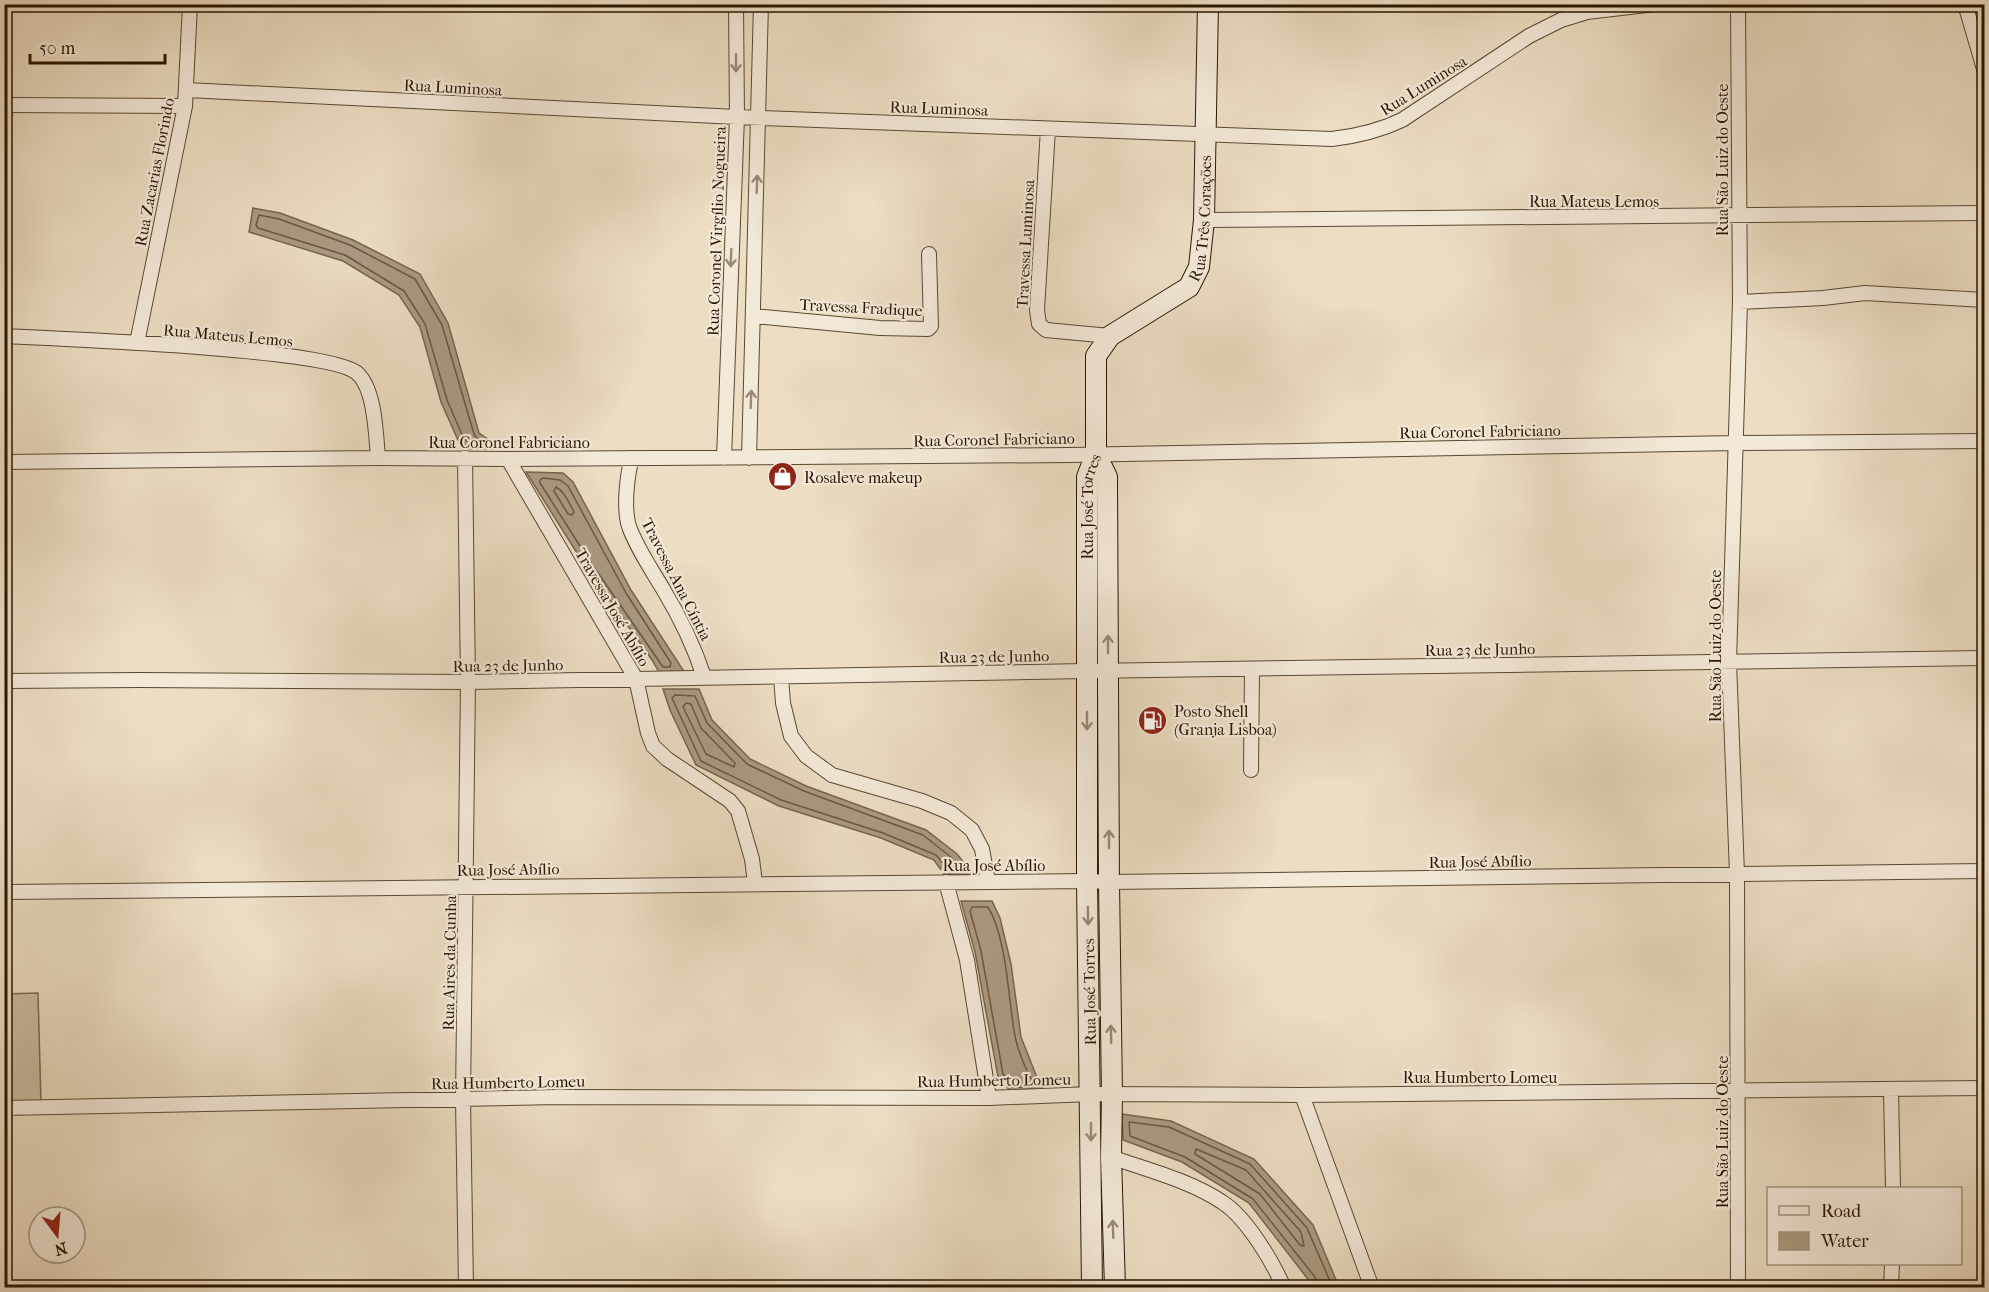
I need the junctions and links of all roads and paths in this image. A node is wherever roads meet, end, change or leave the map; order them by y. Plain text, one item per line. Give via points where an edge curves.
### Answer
1 (190, 4) edge
2 (736, 4) edge
3 (761, 4) edge
4 (1208, 4) edge
5 (1655, 4) edge
6 (1738, 4) edge
7 (1965, 4) edge
8 (1984, 69) edge
9 (187, 90) junction
10 (4, 105) edge
11 (185, 105) junction
12 (736, 117) junction
13 (759, 117) junction
14 (1048, 129) junction
15 (1205, 134) junction
16 (1984, 213) edge
17 (1739, 216) junction
18 (1204, 220) junction
19 (929, 254) dead end
20 (1984, 300) edge
21 (1740, 302) junction
22 (754, 316) junction
23 (4, 336) edge
24 (1110, 336) junction
25 (136, 343) junction
26 (1984, 441) edge
27 (1736, 443) junction
28 (1096, 454) junction
29 (378, 458) junction
30 (465, 458) junction
31 (632, 458) junction
32 (724, 458) junction
33 (748, 458) junction
34 (508, 459) junction
35 (4, 462) edge
36 (1984, 658) edge
37 (1729, 662) junction
38 (1252, 669) junction
39 (1087, 671) junction
40 (1109, 671) junction
41 (704, 677) junction
42 (781, 677) junction
43 (636, 679) junction
44 (4, 681) edge
45 (468, 682) junction
46 (1251, 770) dead end
47 (1984, 871) edge
48 (1737, 874) junction
49 (1087, 880) junction
50 (946, 882) junction
51 (988, 882) junction
52 (1109, 882) junction
53 (755, 883) junction
54 (466, 886) junction
55 (4, 892) edge
56 (1984, 1088) edge
57 (1891, 1090) junction
58 (1738, 1092) junction
59 (1091, 1094) junction
60 (1112, 1095) junction
61 (1302, 1095) junction
62 (989, 1098) junction
63 (463, 1100) junction
64 (4, 1108) edge
65 (1111, 1157) junction
66 (1893, 1187) edge
67 (1892, 1265) edge
68 (466, 1287) edge
69 (1092, 1287) edge
70 (1115, 1287) edge
71 (1284, 1287) edge
72 (1372, 1287) edge
73 (1738, 1287) edge
74 (1892, 1287) edge

1 - 9 street, Rua Zacarias Florindo
2 -> 12 street, Rua Coronel Virgílio Nogueira
3 - 13 street
4 - 15 street, Rua Três Corações
5 - 15 street, Rua Luminosa via 1587,12 1561,20 1529,36 1402,120 1360,136 1332,139
6 - 17 street, Rua São Luiz do Oeste
7 - 8 street
9 - 11 street, Rua Zacarias Florindo
9 - 12 street, Rua Luminosa
10 - 11 street
11 - 25 street, Rua Zacarias Florindo
12 - 13 street, Rua Luminosa
12 -> 32 street, Rua Coronel Virgílio Nogueira
13 - 14 street, Rua Luminosa
22 -> 13 street
14 - 15 street, Rua Luminosa
14 - 24 street, Travessa Luminosa via 1039,324 1046,330
15 - 18 street, Rua Três Corações
16 - 17 street, Rua Mateus Lemos
17 - 18 street, Rua Mateus Lemos
17 - 21 street, Rua São Luiz do Oeste
18 - 24 street, Rua Três Corações via 1199,267 1189,287
19 - 22 street, Travessa Fradique via 928,329
20 - 21 street via 1865,293
21 - 27 street, Rua São Luiz do Oeste
33 -> 22 street
23 - 25 street, Rua Mateus Lemos
24 - 28 street, Rua Três Corações via 1096,356
25 - 29 street, Rua Mateus Lemos via 271,353 331,363 357,373 370,399
26 - 27 street, Rua Coronel Fabriciano
27 - 28 street, Rua Coronel Fabriciano
27 - 37 street, Rua São Luiz do Oeste
28 - 33 street, Rua Coronel Fabriciano
28 - 39 street, Rua José Torres via 1087,477
40 -> 28 street, Rua José Torres via 1107,477
29 - 30 street, Rua Coronel Fabriciano
29 - 35 street, Rua Coronel Fabriciano
30 - 34 street, Rua Coronel Fabriciano
30 - 45 street, Rua Aires da Cunha
31 - 32 street, Rua Coronel Fabriciano
31 - 34 street, Rua Coronel Fabriciano
31 - 41 street, Travessa Ana Cíntia via 627,477 628,523 677,613
32 - 33 street, Rua Coronel Fabriciano
34 - 43 street, Travessa José Abílio
36 - 37 street, Rua 23 de Junho
37 - 38 street, Rua 23 de Junho
37 - 48 street, Rua São Luiz do Oeste
38 - 40 street, Rua 23 de Junho
38 - 46 street
39 - 40 street, Rua 23 de Junho
39 - 42 street, Rua 23 de Junho
39 -> 49 street, Rua José Torres
52 -> 40 street, Rua José Torres
41 - 42 street, Rua 23 de Junho
41 - 43 street, Rua 23 de Junho
42 - 51 street via 791,736 806,756 832,776 922,801 963,821 982,849
43 - 45 street, Rua 23 de Junho
43 - 53 street, Travessa José Abílio via 653,746 738,811
44 - 45 street, Rua 23 de Junho
45 - 54 street, Rua Aires da Cunha
47 - 48 street, Rua José Abílio
48 - 52 street, Rua José Abílio
48 - 58 street, Rua São Luiz do Oeste
49 - 51 street, Rua José Abílio
49 - 52 street, Rua José Abílio
49 -> 59 street, Rua José Torres
50 - 51 street, Rua José Abílio
50 - 53 street, Rua José Abílio
50 - 62 street via 967,960
60 -> 52 street, Rua José Torres
53 - 54 street, Rua José Abílio
54 - 55 street, Rua José Abílio
54 - 63 street, Rua Aires da Cunha
56 - 57 street, Rua Humberto Lomeu
57 - 58 street, Rua Humberto Lomeu
57 - 66 street
58 - 61 street, Rua Humberto Lomeu
58 - 73 street, Rua São Luiz do Oeste
59 - 60 street, Rua Humberto Lomeu
59 - 62 street, Rua Humberto Lomeu
59 -> 69 street, Rua José Torres
60 - 61 street, Rua Humberto Lomeu
60 - 65 street, Rua José Torres
61 - 72 street
62 - 63 street, Rua Humberto Lomeu
63 - 64 street, Rua Humberto Lomeu
63 - 68 street, Rua Aires da Cunha
70 -> 65 street, Rua José Torres
65 - 71 street via 1187,1184 1223,1202 1260,1244
67 - 74 street

